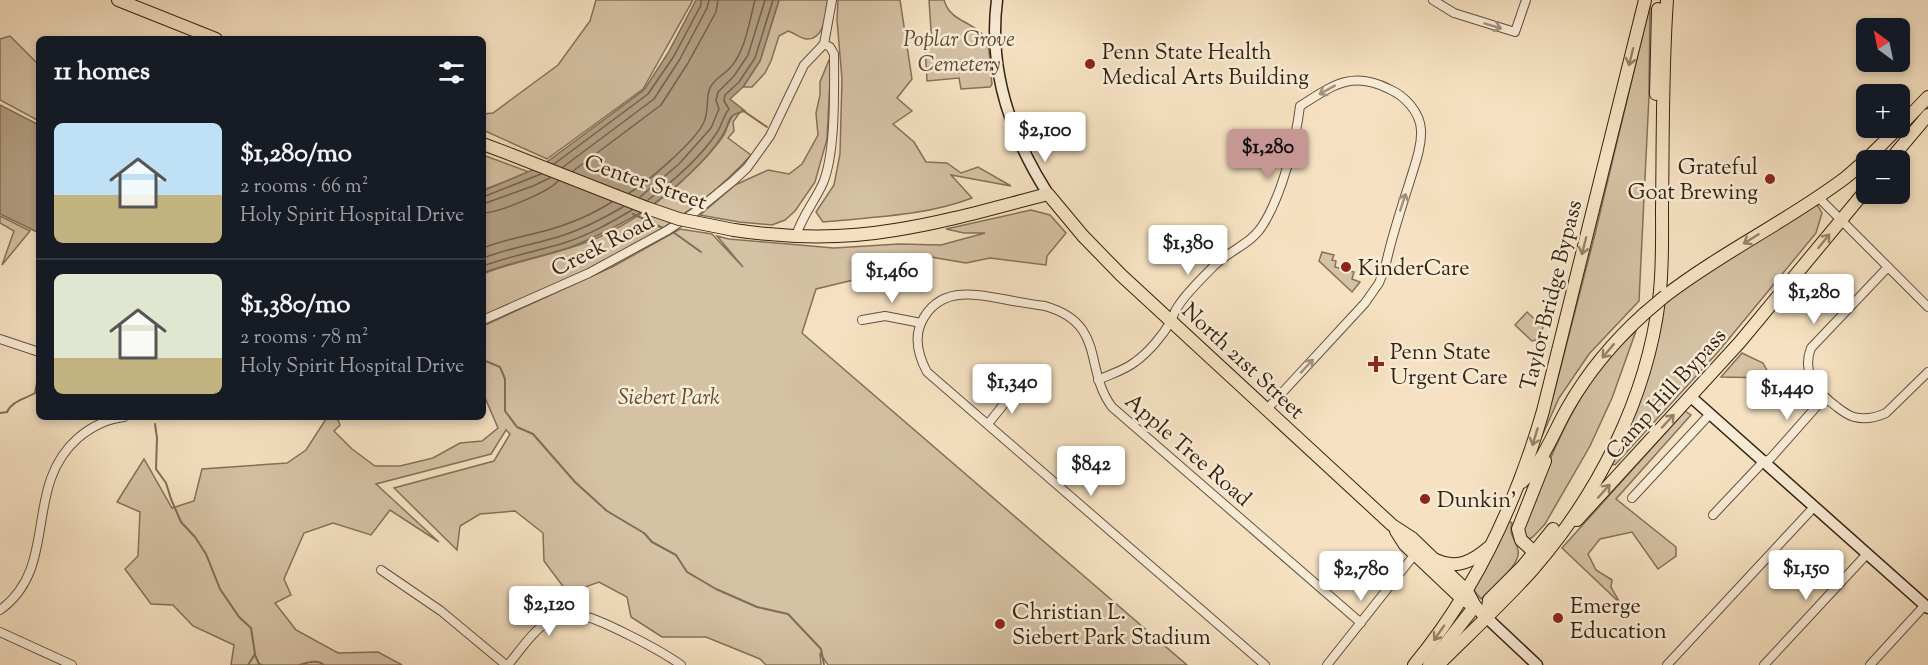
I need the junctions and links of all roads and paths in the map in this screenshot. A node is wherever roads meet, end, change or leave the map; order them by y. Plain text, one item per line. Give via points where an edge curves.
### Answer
1 (118, 0) edge
2 (832, 0) edge
3 (997, 0) edge
4 (1433, 0) edge
5 (1526, 0) edge
6 (1645, 0) edge
7 (1658, 0) edge
8 (1667, 0) edge
9 (208, 36) edge
10 (824, 44) junction
11 (1928, 97) edge
12 (1928, 115) edge
13 (1910, 116) edge
14 (1888, 138) edge
15 (486, 145) edge
16 (1898, 150) edge
17 (1048, 194) junction
18 (1818, 197) junction
19 (1856, 202) edge
20 (1840, 220) junction
21 (796, 236) junction
22 (1888, 267) junction
23 (1928, 307) edge
24 (486, 319) edge
25 (862, 320) dead end
26 (1171, 321) junction
27 (921, 323) junction
28 (0, 339) edge
29 (36, 351) edge
30 (1928, 372) edge
31 (1098, 380) junction
32 (1015, 390) dead end
33 (1691, 397) junction
34 (1824, 398) junction
35 (1267, 409) junction
36 (1710, 414) junction
37 (110, 420) edge
38 (988, 424) junction
39 (1557, 427) junction
40 (1763, 462) junction
41 (1519, 485) junction
42 (1632, 498) dead end
43 (1814, 507) junction
44 (1713, 515) dead end
45 (1392, 525) junction
46 (1493, 543) junction
47 (1415, 554) junction
48 (1867, 554) junction
49 (1433, 558) junction
50 (1535, 559) junction
51 (381, 570) dead end
52 (1464, 595) junction
53 (1475, 606) junction
54 (1926, 606) edge
55 (0, 610) edge
56 (1486, 618) junction
57 (1361, 623) junction
58 (0, 632) edge
59 (72, 665) edge
60 (507, 665) edge
61 (681, 665) edge
62 (1265, 665) edge
63 (1327, 665) edge
64 (1414, 665) edge
65 (1429, 665) edge
66 (1438, 665) edge
67 (1537, 665) edge
68 (1667, 665) edge
69 (1764, 665) edge
70 (1870, 665) edge

1 - 9 main road
2 - 10 street
3 - 17 street via 995,40 1002,91 1019,144
4 -> 5 street via 1454,12 1515,33
6 -> 41 main road, Taylor Bridge Bypass via 1543,411
7 - 50 main road via 1653,280 1643,341 1625,400 1599,458
8 - 50 main road via 1661,281 1651,343 1632,403 1606,461 1574,514
10 - 21 street via 834,54 829,163
10 - 24 street, Creek Road via 804,65 757,156 718,193 675,226 614,260
11 - 13 main road
12 - 16 main road
14 - 18 main road
15 - 21 main road, Center Street, bridge via 668,216 734,230
17 - 21 main road, Center Street via 895,230
17 - 26 main road, North 21st Street via 1097,251
18 - 20 street
18 -> 39 main road, bridge via 1697,273 1645,313 1590,374
19 - 20 main road, Camp Hill Bypass
20 - 22 street
33 -> 20 main road, Camp Hill Bypass
22 - 23 street
22 - 34 street via 1811,348 1809,373
25 - 27 street via 885,316
26 - 31 street via 1139,359
26 - 35 main road, North 21st Street
35 -> 26 street via 1379,283 1421,142 1420,123 1411,106 1398,94 1368,81 1352,80 1300,106 1270,213 1251,240 1210,271 1177,308
27 - 31 street, Apple Tree Road via 935,304 958,294 1053,308 1073,320 1085,334 1093,350
27 - 38 street via 918,347 927,372
28 - 29 street
30 - 34 street via 1893,408 1878,416 1847,415
31 - 57 street, Apple Tree Road via 1118,412
32 - 38 street
33 - 36 street
50 -> 33 main road, Camp Hill Bypass
34 - 40 street
35 - 45 main road, North 21st Street
36 - 40 street
36 - 42 street
37 - 55 street via 89,429 57,462 48,483 29,576
38 - 62 street
39 - 41 main road via 1538,465
39 - 50 main road via 1518,529 1519,537
40 - 43 street
40 - 44 street
41 - 46 main road, Taylor Bridge Bypass
43 - 48 street
43 - 68 street
45 - 47 main road, North 21st Street
45 - 49 main road, North 21st Street
46 - 49 main road via 1463,563 1448,564
46 - 52 main road, Taylor Bridge Bypass
47 - 52 main road, North 21st Street
47 - 57 street
48 - 54 street
48 - 69 street
49 - 52 main road, North 21st Street
50 - 56 main road
51 - 60 street via 441,611
52 - 53 main road, North 21st Street
52 -> 64 main road, Taylor Bridge Bypass
53 - 56 main road, North 21st Street
53 - 65 main road
54 - 70 street
56 - 66 main road
56 - 67 street, North 21st Street
57 - 63 street
58 - 59 street
60 - 61 street via 552,619 574,614 598,622

